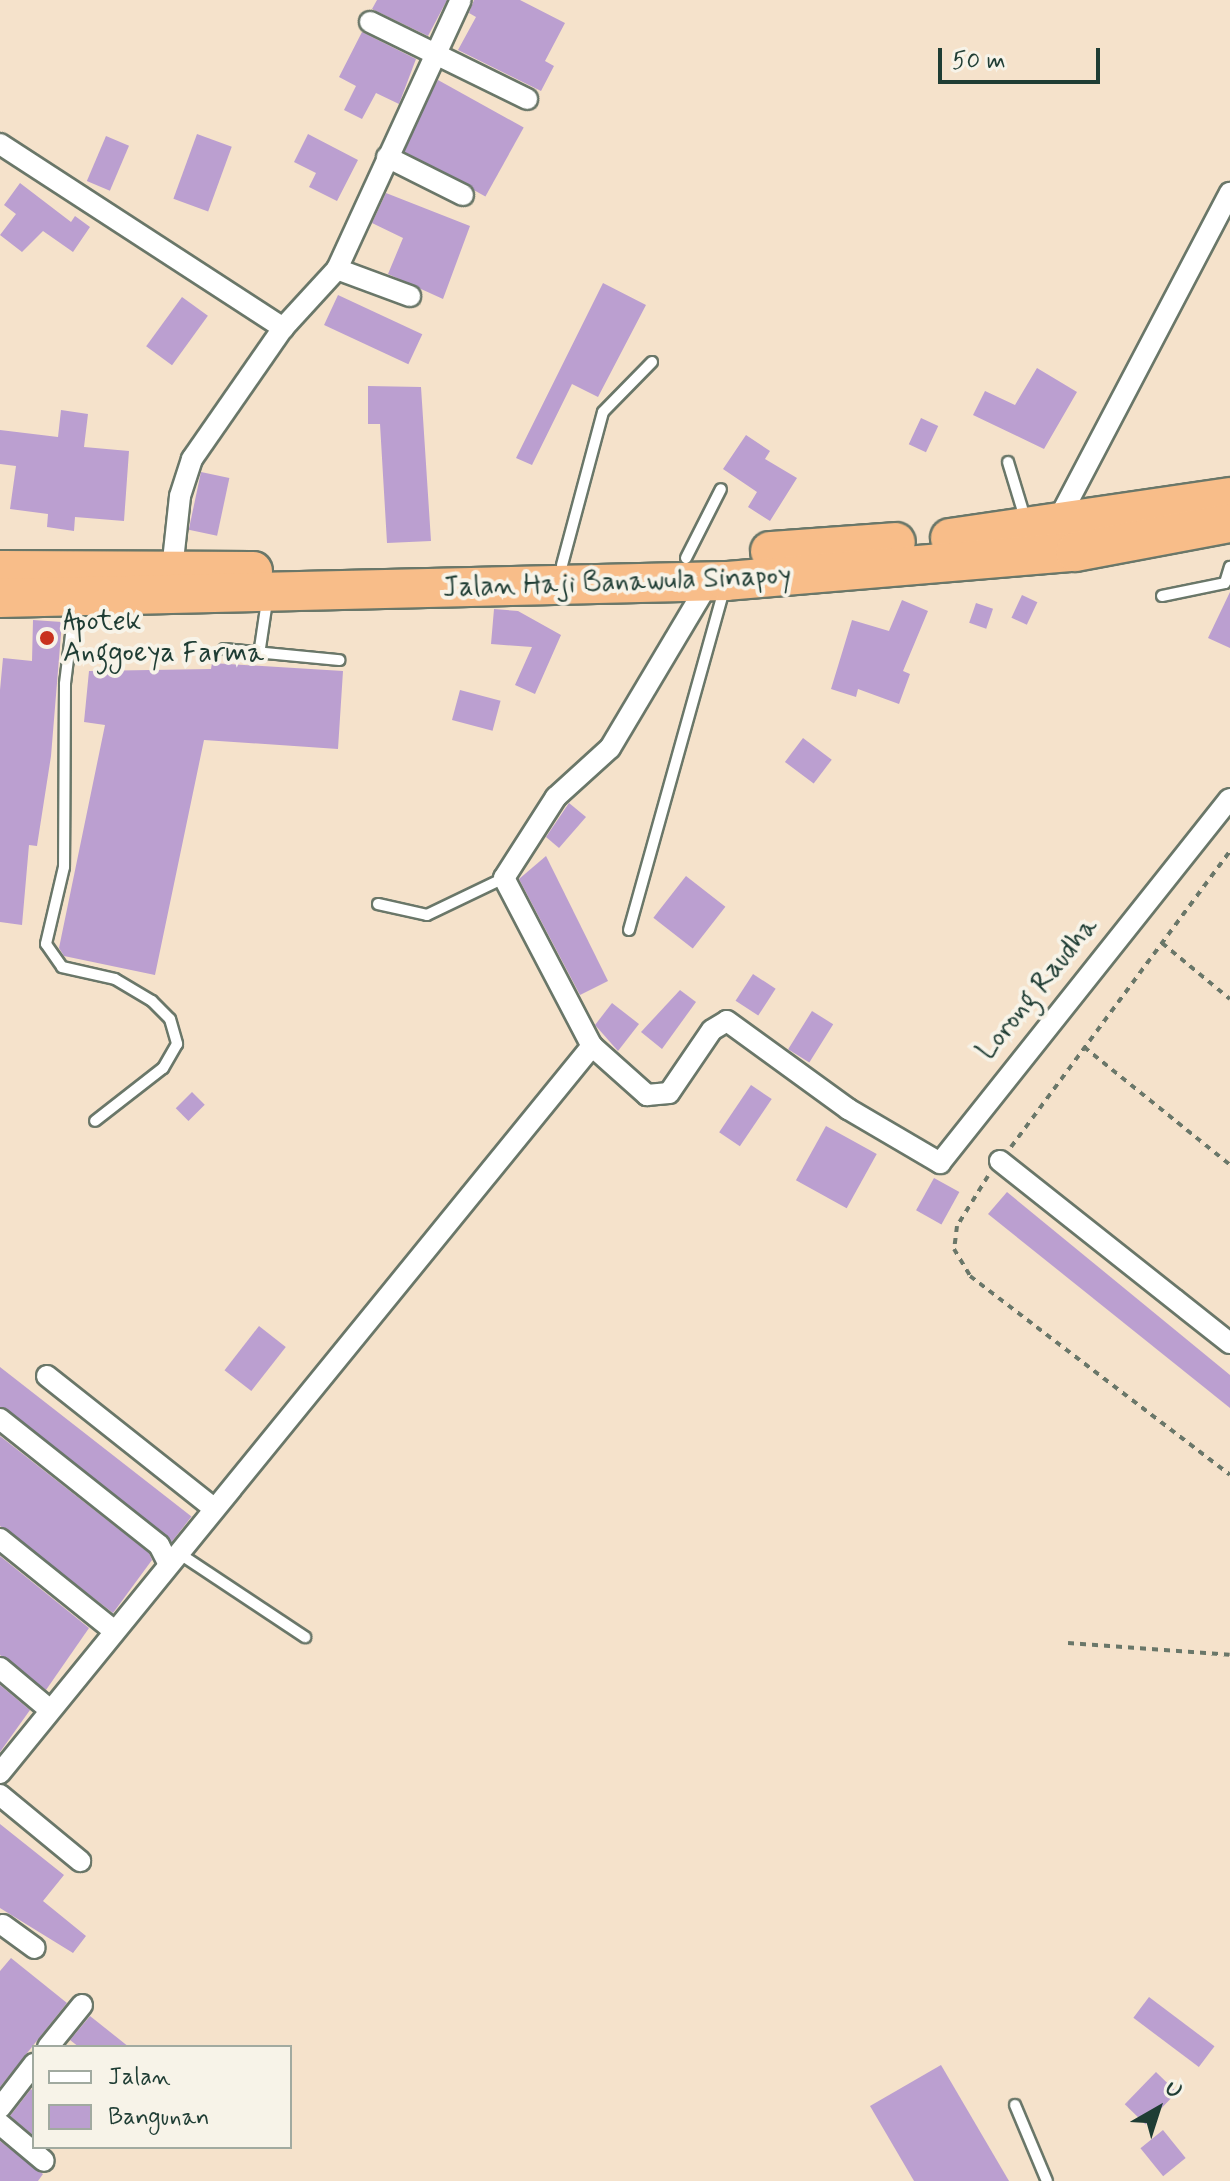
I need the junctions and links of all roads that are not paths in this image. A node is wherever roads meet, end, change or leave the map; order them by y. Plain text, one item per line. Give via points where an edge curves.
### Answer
1 (461, 0) edge
2 (370, 22) dead end
3 (435, 55) junction
4 (527, 99) dead end
5 (0, 144) edge
6 (387, 157) junction
7 (1230, 193) edge
8 (463, 195) dead end
9 (337, 269) junction
10 (410, 296) dead end
11 (283, 328) junction
12 (652, 362) dead end
13 (1008, 462) dead end
14 (721, 489) dead end
15 (1230, 497) edge
16 (1230, 523) edge
17 (1042, 526) junction
18 (562, 565) junction
19 (1230, 567) edge
20 (0, 570) edge
21 (172, 570) junction
22 (707, 573) junction
23 (268, 595) junction
24 (76, 596) junction
25 (1162, 596) dead end
26 (0, 598) edge
27 (0, 607) edge
28 (260, 648) junction
29 (224, 649) dead end
30 (339, 660) dead end
31 (1230, 799) edge
32 (504, 878) junction
33 (378, 904) dead end
34 (629, 930) dead end
35 (592, 1046) junction
36 (95, 1121) dead end
37 (1000, 1161) road end
38 (1230, 1343) edge
39 (47, 1376) dead end
40 (0, 1419) edge
41 (212, 1507) junction
42 (0, 1539) edge
43 (171, 1556) junction
44 (113, 1630) junction
45 (305, 1637) dead end
46 (0, 1668) edge
47 (50, 1710) junction
48 (0, 1773) edge
49 (0, 1795) edge
50 (80, 1861) dead end
51 (1, 1927) edge
52 (35, 1948) dead end
53 (82, 2005) dead end
54 (58, 2043) edge
55 (32, 2067) edge
56 (1015, 2105) dead end
57 (0, 2108) edge
58 (0, 2124) edge
59 (44, 2161) dead end
60 (1047, 2181) edge

1 - 3 street
2 - 3 street
3 - 4 street
3 - 6 street
5 - 11 street
6 - 8 street
6 - 9 street
7 - 17 street
9 - 10 street
9 - 11 street
11 - 21 street via 192,459
12 - 18 lane via 603,412
13 - 17 lane
14 - 22 lane
15 - 17 highway, Jalan Haji Banawula Sinapoy
16 - 22 highway, Jalan Haji Banawula Sinapoy via 1075,552
17 - 22 highway, Jalan Haji Banawula Sinapoy
18 - 21 highway, Jalan Haji Banawula Sinapoy
18 - 22 highway, Jalan Haji Banawula Sinapoy
19 - 25 lane via 1225,583
20 - 21 highway, Jalan Haji Banawula Sinapoy
22 - 23 highway, Jalan Haji Banawula Sinapoy
22 - 32 street via 626,726 597,764 556,797
22 - 34 lane
23 - 24 highway, Jalan Haji Banawula Sinapoy
23 - 28 lane
24 - 26 highway, Jalan Haji Banawula Sinapoy
24 - 36 lane via 65,684 64,867 46,944 62,967 115,979 152,1001 170,1019 177,1044 163,1068
26 - 27 street
28 - 29 lane
28 - 30 lane
31 - 35 street, Lorong Raudha via 940,1163 878,1127 733,1023 716,1026 662,1097 647,1095
32 - 33 lane via 438,912
32 - 35 street
35 - 41 street
37 - 38 street
39 - 41 street
40 - 43 street
41 - 43 street
42 - 44 street
43 - 44 street
43 - 45 lane
44 - 47 street
46 - 47 street
47 - 48 street
49 - 50 street
51 - 52 street
53 - 54 street
55 - 57 street
56 - 60 lane
58 - 59 street

